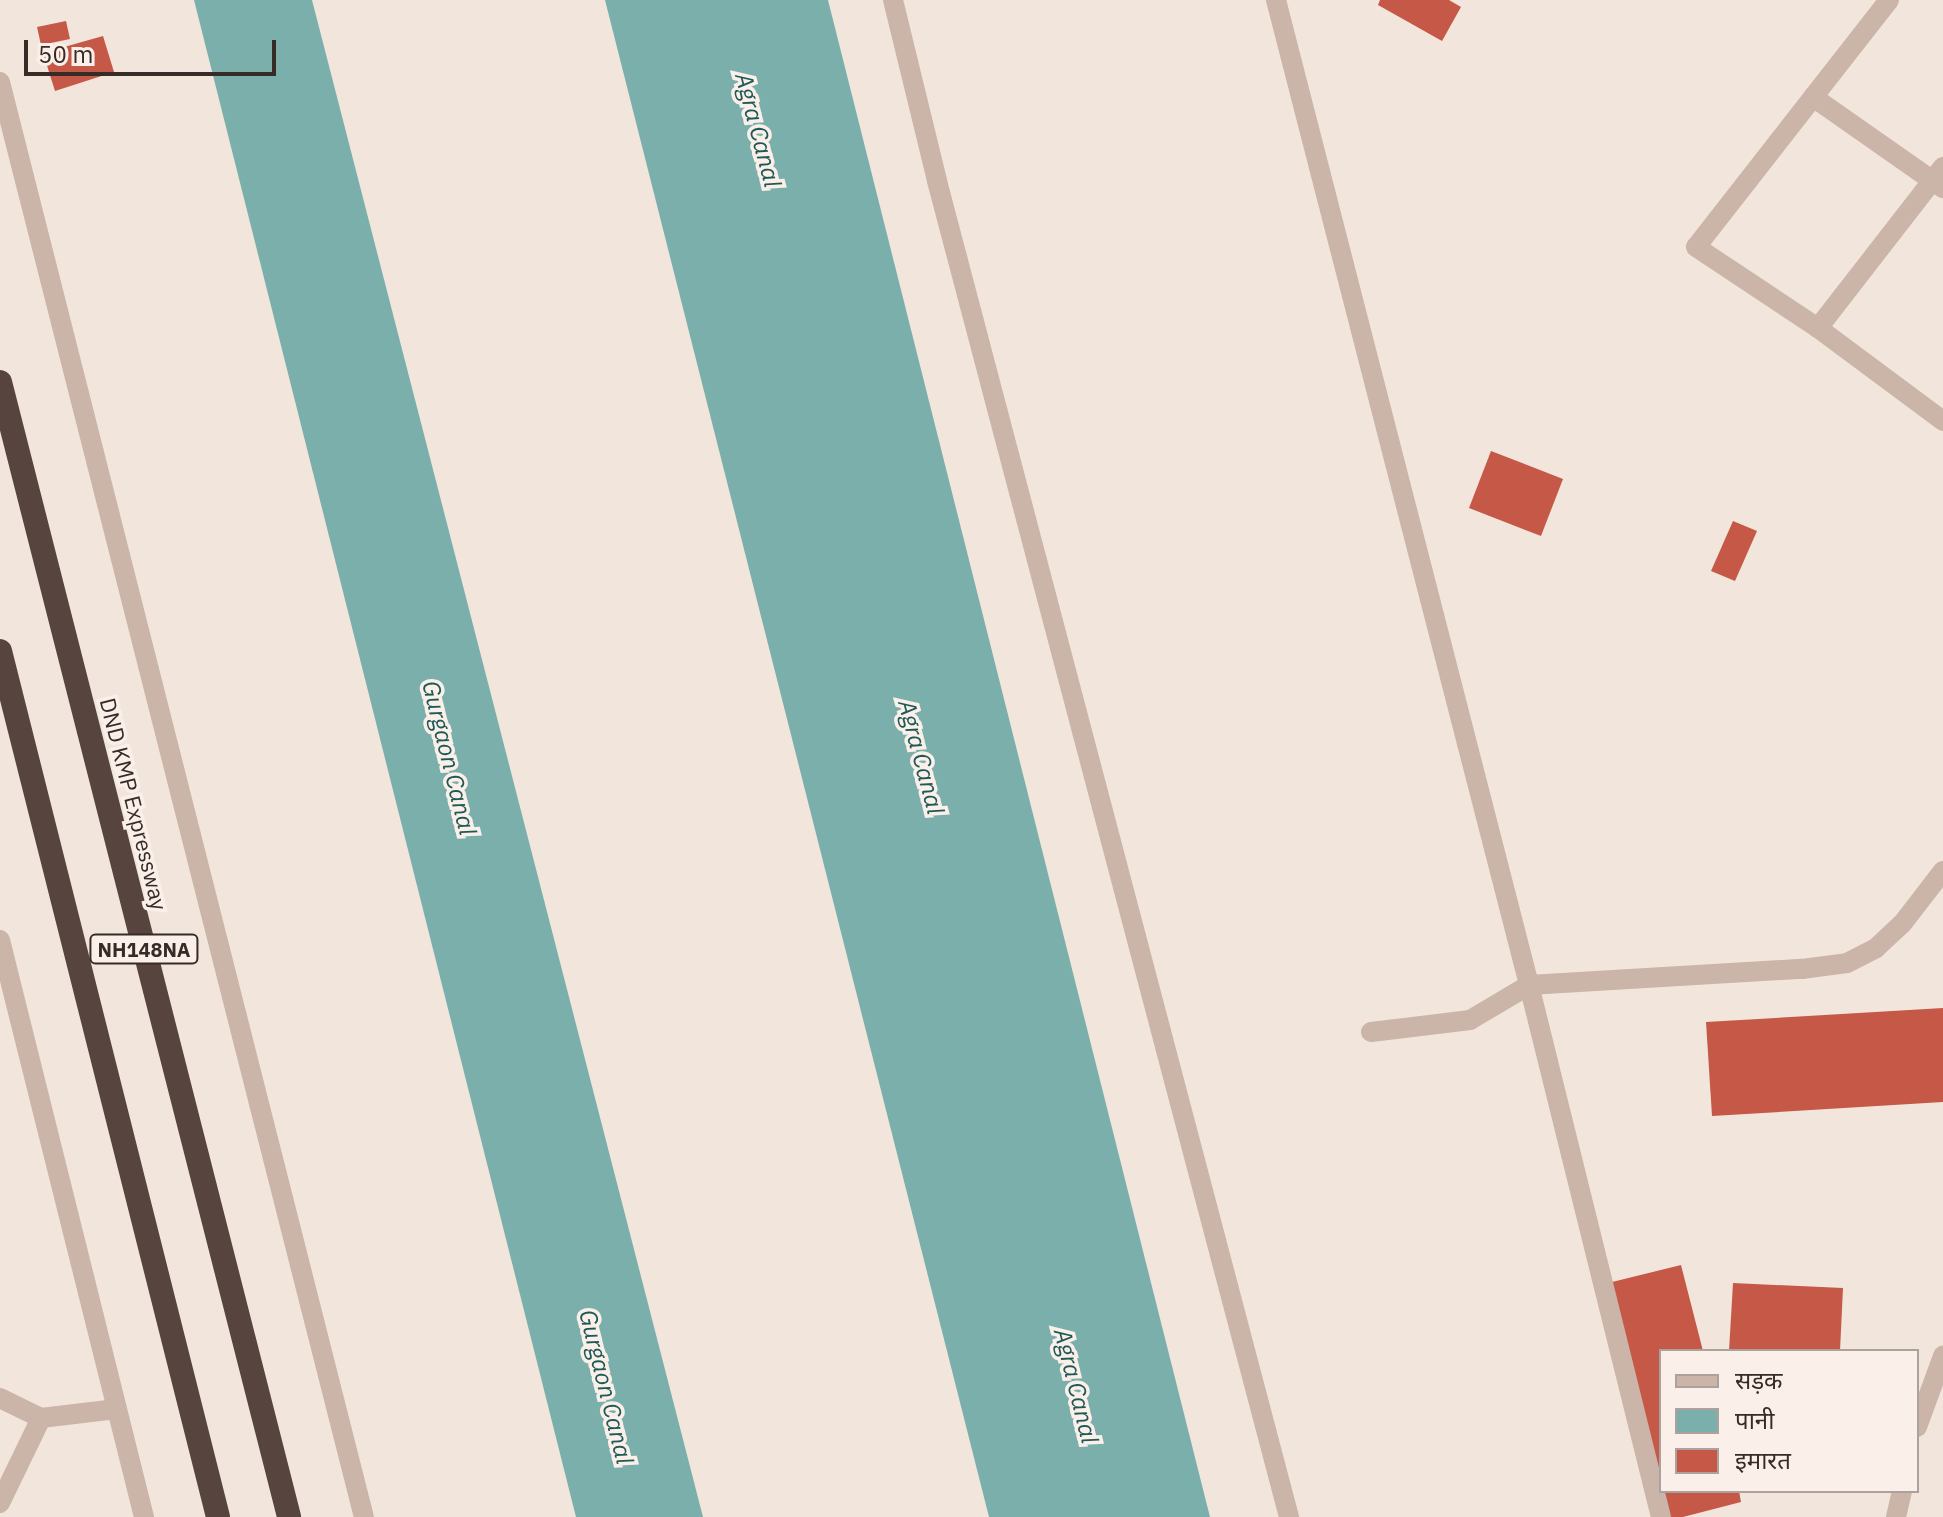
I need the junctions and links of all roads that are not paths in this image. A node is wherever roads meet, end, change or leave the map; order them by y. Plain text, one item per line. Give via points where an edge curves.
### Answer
1 (893, 0) edge
2 (1276, 0) edge
3 (1889, 0) edge
4 (0, 82) edge
5 (1813, 97) junction
6 (1940, 178) edge
7 (1818, 328) junction
8 (0, 382) edge
9 (1939, 411) edge
10 (0, 651) edge
11 (1943, 871) edge
12 (0, 940) edge
13 (1529, 985) junction
14 (1371, 1032) dead end
15 (1943, 1356) edge
16 (1938, 1384) edge
17 (0, 1398) edge
18 (116, 1409) junction
19 (41, 1418) junction
20 (1919, 1423) edge
21 (1902, 1493) edge
22 (0, 1503) edge
23 (144, 1517) edge
24 (218, 1517) edge
25 (289, 1517) edge
26 (364, 1517) edge
27 (1289, 1517) edge
28 (1661, 1517) edge
29 (1896, 1517) edge

1 - 27 street
2 - 13 street
3 - 5 street
4 - 26 street
5 - 6 street
5 - 7 street via 1696,247
6 - 7 street
7 - 9 street
8 - 25 highway, DND KMP Expressway / NH148NA
10 - 24 highway, NH148NA
11 - 13 street via 1902,924 1876,948 1847,963
12 - 18 street
13 - 14 street via 1470,1020
13 - 28 street
15 - 16 street
16 - 20 street
17 - 19 street
18 - 19 street
18 - 23 street
19 - 22 street
21 - 29 street

